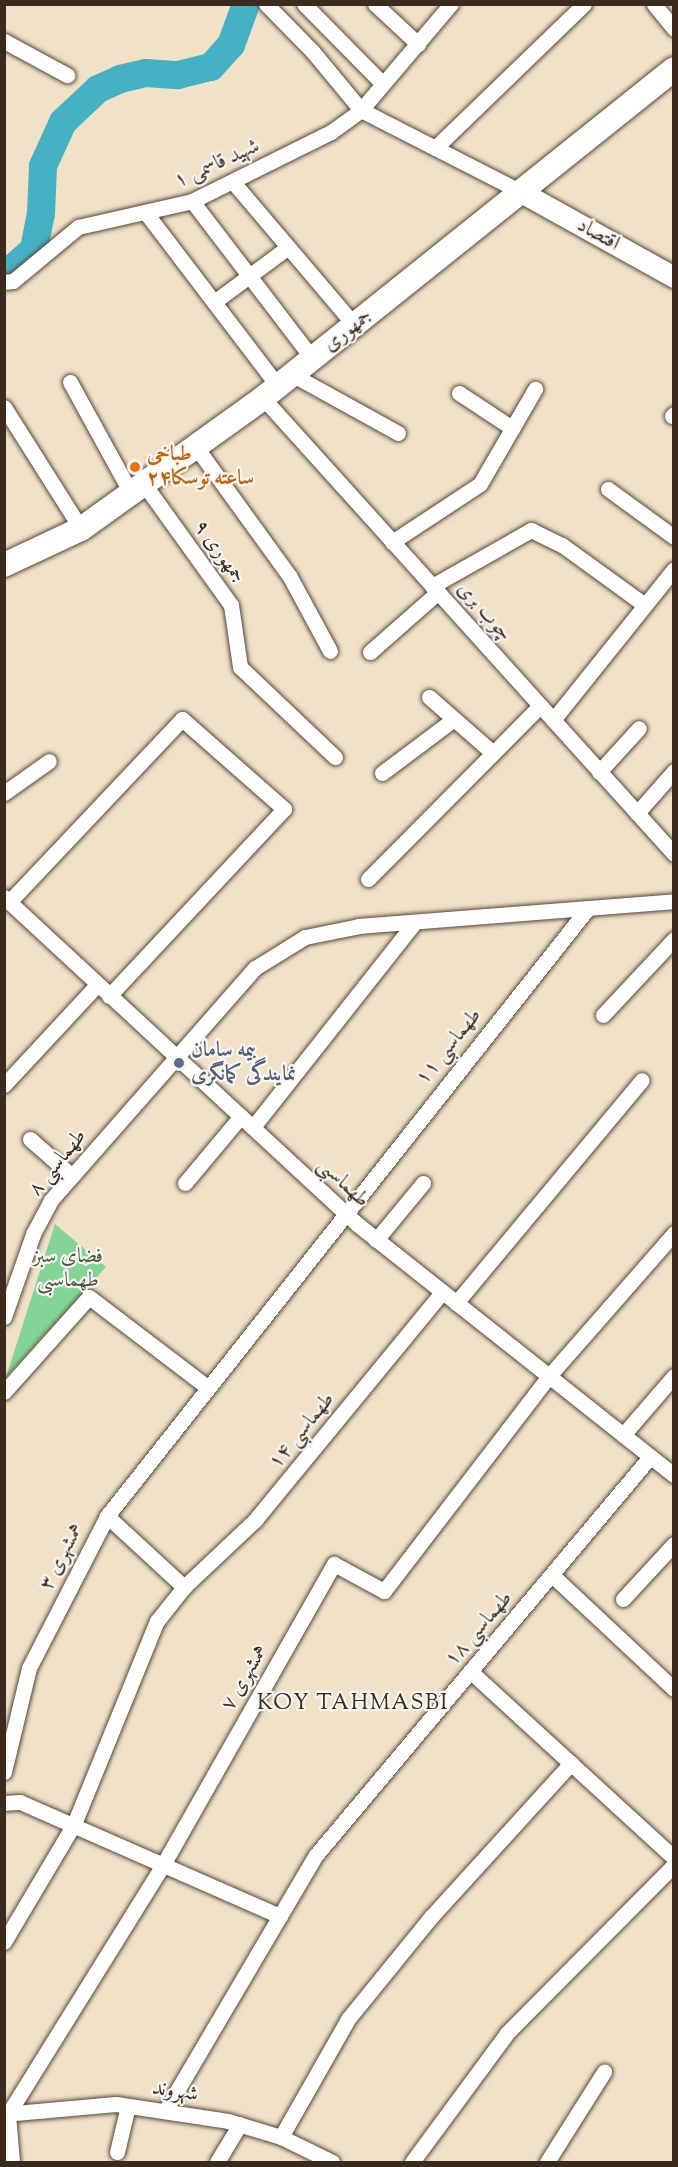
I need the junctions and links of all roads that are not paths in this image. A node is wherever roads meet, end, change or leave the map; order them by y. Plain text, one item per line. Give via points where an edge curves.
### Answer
1 (304, 4) edge
2 (375, 4) edge
3 (451, 4) edge
4 (584, 4) edge
5 (654, 4) edge
6 (271, 9) edge
7 (674, 29) edge
8 (4, 41) edge
9 (418, 44) junction
10 (674, 69) edge
11 (67, 75) dead end
12 (383, 84) junction
13 (361, 110) junction
14 (435, 148) junction
15 (233, 182) junction
16 (523, 193) junction
17 (192, 201) junction
18 (146, 213) junction
19 (288, 247) junction
20 (250, 276) junction
21 (674, 277) edge
22 (4, 282) edge
23 (214, 302) junction
24 (355, 326) junction
25 (313, 359) junction
26 (70, 382) dead end
27 (278, 387) junction
28 (535, 389) dead end
29 (459, 393) dead end
30 (4, 407) edge
31 (512, 428) junction
32 (398, 433) dead end
33 (196, 447) junction
34 (137, 488) junction
35 (608, 489) dead end
36 (81, 529) junction
37 (674, 537) edge
38 (393, 542) junction
39 (4, 565) edge
40 (674, 569) edge
41 (435, 589) junction
42 (645, 605) junction
43 (330, 651) dead end
44 (370, 652) dead end
45 (429, 697) dead end
46 (540, 706) junction
47 (454, 719) junction
48 (553, 720) junction
49 (639, 728) dead end
50 (493, 753) junction
51 (335, 757) dead end
52 (49, 761) dead end
53 (674, 771) edge
54 (600, 772) junction
55 (382, 773) dead end
56 (4, 793) edge
57 (637, 813) junction
58 (674, 854) edge
59 (368, 879) dead end
60 (7, 899) edge
61 (674, 901) edge
62 (588, 908) junction
63 (415, 922) junction
64 (674, 939) edge
65 (97, 985) junction
66 (109, 996) junction
67 (603, 1015) dead end
68 (177, 1056) junction
69 (642, 1080) dead end
70 (4, 1085) edge
71 (241, 1116) junction
72 (253, 1127) junction
73 (30, 1139) dead end
74 (72, 1176) junction
75 (185, 1183) dead end
76 (423, 1183) dead end
77 (344, 1212) junction
78 (674, 1233) edge
79 (376, 1240) junction
80 (442, 1292) junction
81 (456, 1303) junction
82 (4, 1317) edge
83 (549, 1376) junction
84 (674, 1376) edge
85 (207, 1387) junction
86 (4, 1392) edge
87 (623, 1435) junction
88 (650, 1457) junction
89 (674, 1475) edge
90 (107, 1515) junction
91 (674, 1544) edge
92 (552, 1575) junction
93 (184, 1587) junction
94 (623, 1599) dead end
95 (470, 1671) junction
96 (674, 1689) edge
97 (571, 1763) junction
98 (4, 1772) edge
99 (4, 1803) edge
100 (74, 1824) junction
101 (674, 1858) edge
102 (164, 1863) junction
103 (674, 1865) edge
104 (280, 1916) junction
105 (4, 1942) edge
106 (604, 2072) dead end
107 (128, 2106) junction
108 (165, 2111) junction
109 (6, 2114) edge
110 (240, 2124) junction
111 (281, 2137) junction
112 (117, 2152) dead end
113 (12, 2163) edge
114 (217, 2163) edge
115 (332, 2163) edge
116 (412, 2163) edge
117 (547, 2163) edge

1 - 12 street
2 - 9 street
3 - 9 street, ۱ شهید قاسمی
4 - 14 street
5 - 7 street
6 - 13 street
8 - 11 street
9 - 12 street, ۱ شهید قاسمی
10 - 16 main road, جمهوری
12 - 13 street, ۱ شهید قاسمی
13 - 14 street
13 - 15 street, ۱ شهید قاسمی via 331,132
14 - 16 street
15 - 17 street, ۱ شهید قاسمی
15 - 19 street
16 - 21 main road, اقتصاد
16 - 24 main road, جمهوری
17 - 18 street, ۱ شهید قاسمی
17 - 20 street
18 - 22 street, ۱ شهید قاسمی via 78,227 13,281
18 - 23 street, چوب بری
19 - 20 street
19 - 24 street
20 - 23 street
20 - 25 street
23 - 27 street, چوب بری
24 - 25 main road, جمهوری
25 - 27 main road, جمهوری
26 - 34 street, ۹ جمهوری
27 - 32 street
27 - 33 main road, جمهوری
27 - 38 street, چوب بری
28 - 31 street
29 - 31 street
30 - 36 street
31 - 38 street via 480,484
33 - 34 main road, جمهوری
33 - 43 street via 290,577
34 - 36 main road, جمهوری
34 - 51 street, ۹ جمهوری via 231,605 240,667
35 - 37 street
36 - 39 main road, جمهوری
38 - 41 street, چوب بری
40 - 42 street
41 - 42 street via 531,530 562,545
41 - 44 street
41 - 46 street, چوب بری
42 - 48 street
45 - 47 street
46 - 48 street, چوب بری
46 - 50 street
47 - 50 street
47 - 55 street
48 - 54 street, چوب بری
49 - 54 street
50 - 59 street
52 - 56 street
53 - 57 street
54 - 57 street, چوب بری
57 - 58 street, چوب بری
60 - 65 street, طهماسبی
60 - 66 street via 182,719 284,809
61 - 62 street, ۸ طهماسبی
62 - 63 street, ۸ طهماسبی
62 - 77 street, ۱۱ طهماسبی
63 - 68 street, ۸ طهماسبی via 359,926 305,937 255,968
63 - 72 street
64 - 67 street
65 - 66 street, طهماسبی
65 - 70 street
66 - 68 street, طهماسبی
68 - 71 street, طهماسبی
68 - 74 street, ۸ طهماسبی
69 - 81 street
71 - 72 street, طهماسبی
71 - 75 street
72 - 77 street, طهماسبی
73 - 74 street
74 - 82 street, ۸ طهماسبی via 51,1200 33,1234
76 - 79 street
77 - 79 street, طهماسبی
77 - 85 street, ۱۱ طهماسبی
78 - 83 street
79 - 80 street, طهماسبی
80 - 81 street, طهماسبی
80 - 93 street, ۱۴ طهماسبی via 255,1520
81 - 83 street, طهماسبی
83 - 87 street, طهماسبی
83 - 102 street, ۷ همشهری via 384,1591 334,1564
84 - 87 street
85 - 86 street via 90,1297
85 - 90 street, ۳ همشهری
87 - 88 street, طهماسبی
88 - 89 street, طهماسبی
88 - 92 street, ۱۸ طهماسبی
90 - 93 street
90 - 98 street, ۳ همشهری via 28,1668
91 - 94 street
92 - 95 street, ۱۸ طهماسبی
92 - 96 street
93 - 100 street, ۱۴ طهماسبی via 157,1621
95 - 97 street
95 - 104 street, ۱۸ طهماسبی via 316,1855
97 - 101 street
97 - 111 street via 431,1917 348,2019
99 - 100 street via 20,1802
100 - 102 street
100 - 105 street, ۱۴ طهماسبی
102 - 104 street
102 - 109 street
103 - 116 street via 507,2033
104 - 108 street, ۱۸ طهماسبی
106 - 117 street
107 - 108 street, شهروند
107 - 109 street, شهروند
107 - 112 street
108 - 110 street, شهروند
109 - 113 street
110 - 111 street, شهروند
110 - 114 street
111 - 115 street, شهروند

